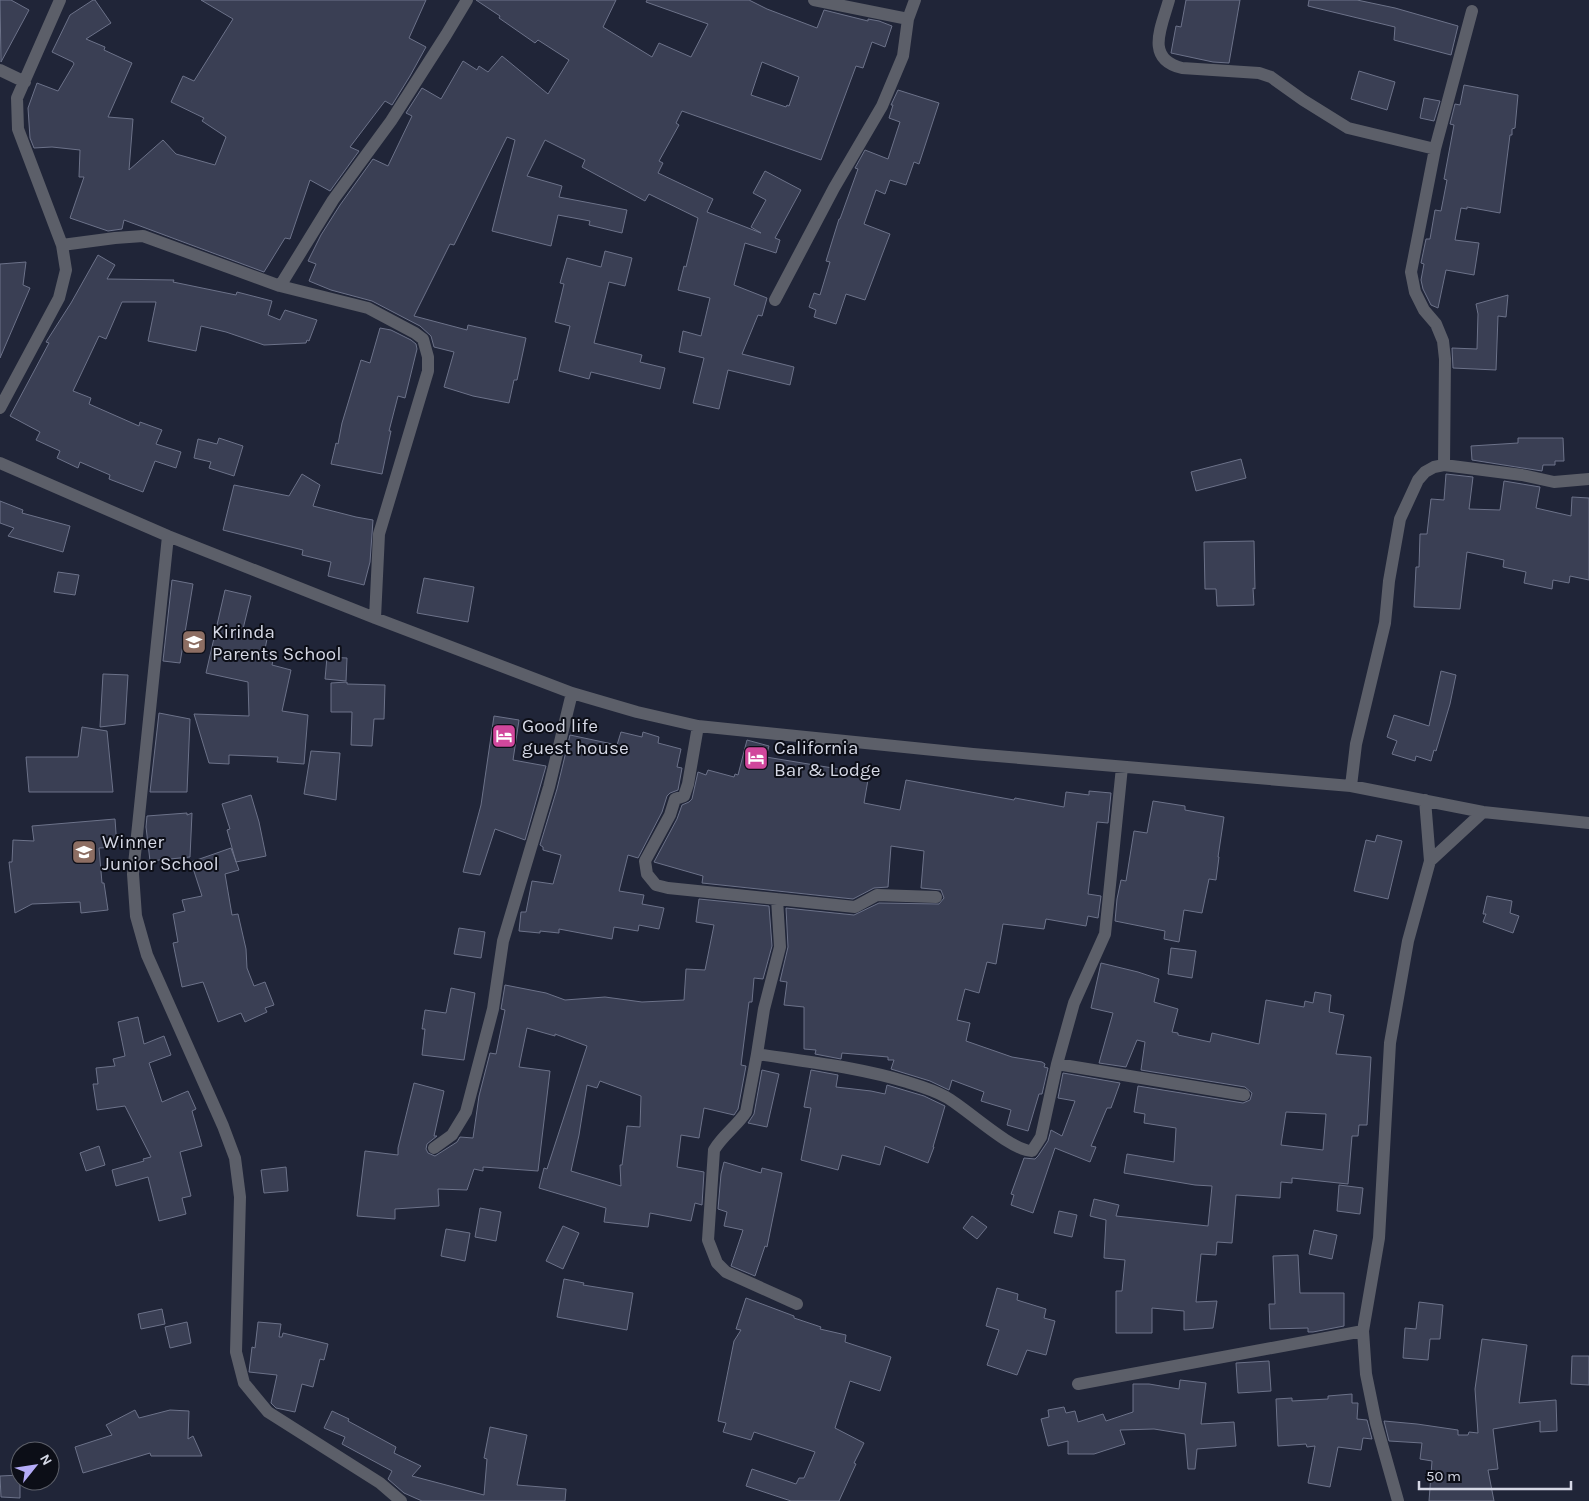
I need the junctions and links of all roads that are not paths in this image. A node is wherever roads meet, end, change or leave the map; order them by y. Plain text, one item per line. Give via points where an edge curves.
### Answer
1 (467, 0) edge
2 (814, 0) edge
3 (915, 0) edge
4 (1169, 0) edge
5 (56, 2) edge
6 (1472, 11) dead end
7 (908, 19) junction
8 (0, 70) edge
9 (25, 82) junction
10 (1435, 150) junction
11 (62, 245) junction
12 (280, 286) junction
13 (775, 300) dead end
14 (0, 408) edge
15 (0, 463) edge
16 (1444, 465) junction
17 (1589, 479) edge
18 (168, 536) junction
19 (375, 618) junction
20 (572, 693) junction
21 (698, 726) junction
22 (1122, 766) junction
23 (1351, 786) junction
24 (1425, 800) junction
25 (1483, 812) junction
26 (1589, 823) edge
27 (1430, 861) junction
28 (936, 897) dead end
29 (776, 899) junction
30 (758, 1054) junction
31 (1057, 1064) junction
32 (1244, 1095) dead end
33 (434, 1148) dead end
34 (797, 1304) dead end
35 (1363, 1331) junction
36 (1078, 1384) dead end
37 (401, 1501) edge
38 (1398, 1501) edge

1 - 12 street via 390,121 333,200
2 - 7 street
3 - 7 street
4 - 10 street via 1158,47 1167,62 1174,66 1259,73 1271,77 1348,128
5 - 9 street
6 - 10 street
7 - 13 street via 903,56 882,106
8 - 9 street
9 - 11 street via 17,98 18,129
10 - 16 street via 1411,272 1415,292 1443,341
11 - 12 street via 143,236
11 - 14 street via 66,270 59,298
12 - 19 street via 368,308 424,339 428,371 379,534
15 - 18 street
16 - 17 street via 1554,482
16 - 23 street via 1425,472 1418,480 1400,519 1385,623 1356,744
18 - 19 street
18 - 37 street via 133,874 136,916 147,955 235,1158 240,1198 236,1352 244,1383 268,1412
19 - 20 street
20 - 21 street
20 - 33 street via 549,787 503,941 493,1009 466,1112 452,1136
21 - 22 street
21 - 29 street via 684,796 675,799 645,861 647,874 656,885 668,888
22 - 23 street
22 - 31 street via 1105,934 1074,1003
23 - 24 street
24 - 25 street
24 - 27 street
25 - 26 street
25 - 27 street
27 - 35 street via 1408,941 1390,1043 1378,1238
28 - 29 street via 877,895 855,907
29 - 30 street via 780,947 764,1009
30 - 31 street via 876,1072 929,1088 1025,1151 1032,1150 1041,1137
30 - 34 street via 746,1112 714,1150 708,1240 717,1263 726,1272
31 - 32 street
35 - 36 street
35 - 38 street via 1366,1374 1376,1423

